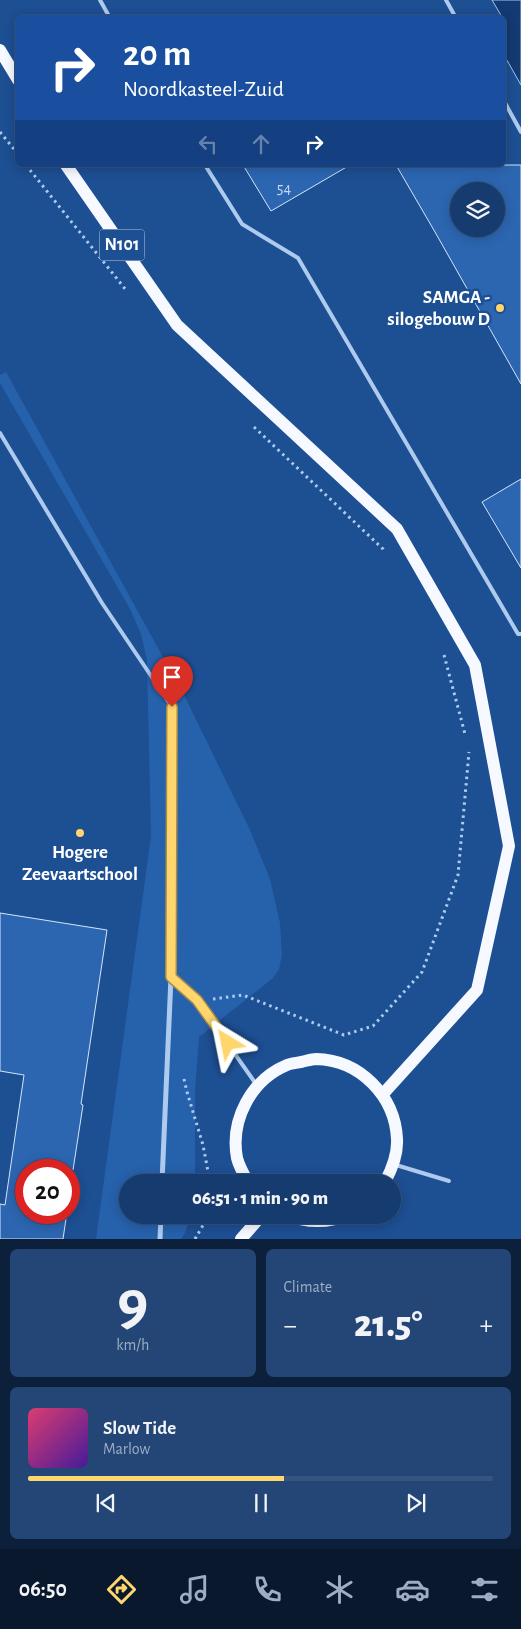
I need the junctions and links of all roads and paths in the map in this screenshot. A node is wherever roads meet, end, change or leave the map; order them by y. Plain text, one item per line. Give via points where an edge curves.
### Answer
1 (100, 0) edge
2 (446, 0) edge
3 (108, 15) edge
4 (454, 15) edge
5 (0, 50) edge
6 (15, 75) edge
7 (506, 105) edge
8 (0, 132) edge
9 (521, 132) edge
10 (15, 150) edge
11 (28, 167) edge
12 (67, 167) edge
13 (205, 167) edge
14 (129, 294) dead end
15 (249, 422) dead end
16 (0, 433) edge
17 (388, 557) dead end
18 (521, 634) edge
19 (440, 648) dead end
20 (172, 707) joint
21 (467, 741) dead end
22 (470, 750) dead end
23 (171, 977) junction
24 (197, 1000) junction
25 (184, 1074) dead end
26 (258, 1086) junction
27 (383, 1094) junction
28 (394, 1165) junction
29 (162, 1174) edge
30 (208, 1174) edge
31 (245, 1174) edge
32 (389, 1174) edge
33 (449, 1181) dead end
34 (161, 1224) edge
35 (204, 1224) edge
36 (254, 1224) edge
37 (160, 1239) edge
38 (196, 1239) edge
39 (241, 1239) edge

1 - 3 lane
2 - 4 lane
5 - 6 main road
7 - 9 lane
8 - 10 path
11 - 14 path
12 - 27 main road, N101 via 177,326 397,529 475,665 509,846 477,990
13 - 18 lane via 242,224 298,258 518,634
15 - 17 path
16 - 20 lane via 102,602
19 - 21 path
20 - 23 street
22 - 24 path via 458,875 422,972 373,1026 344,1035 243,995
23 - 24 lane
23 - 29 street
24 - 26 lane
25 - 30 path
26 - 27 main road via 287,1064 316,1059 344,1064 366,1076
26 - 31 main road via 245,1102 236,1130 238,1159
27 - 28 main road via 394,1116 398,1140
28 - 32 main road
28 - 33 lane
34 - 37 street
35 - 38 path
36 - 39 main road

